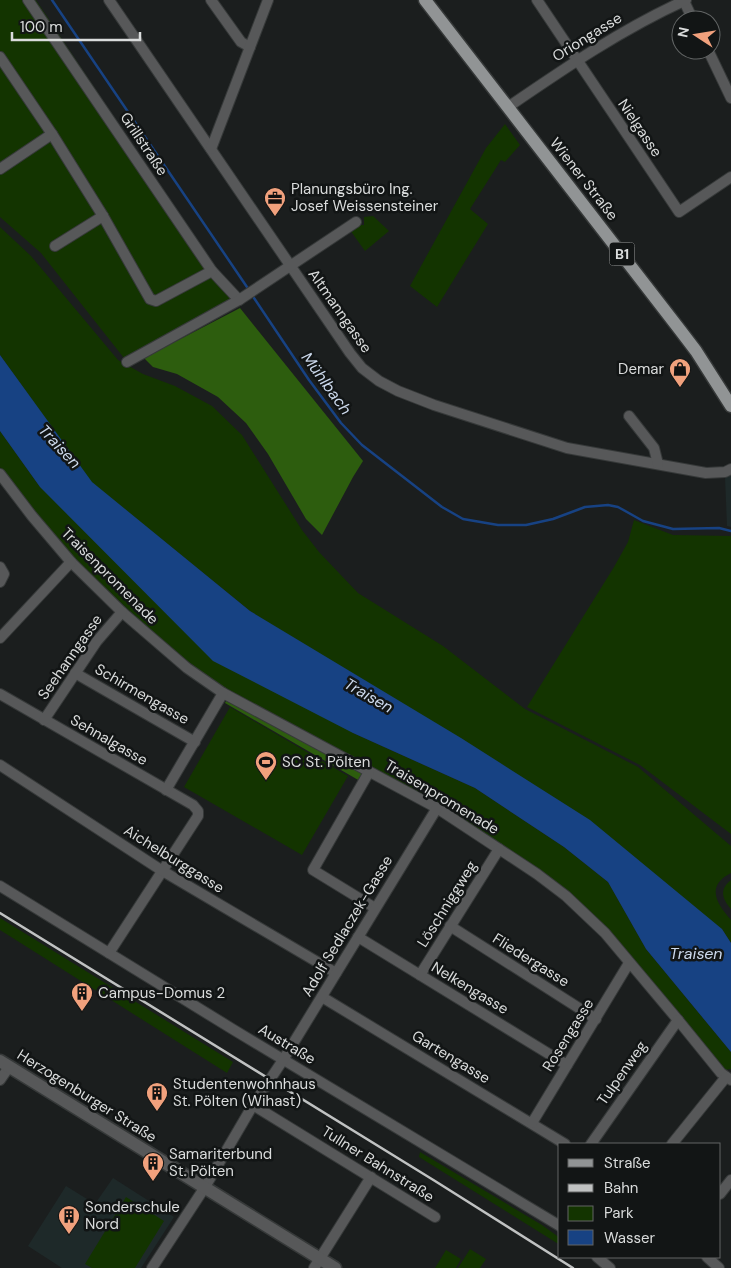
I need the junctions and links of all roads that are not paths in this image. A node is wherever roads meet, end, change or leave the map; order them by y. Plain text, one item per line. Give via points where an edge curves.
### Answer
1 (28, 0) edge
2 (110, 0) edge
3 (211, 0) edge
4 (268, 0) edge
5 (425, 0) edge
6 (537, 0) edge
7 (685, 0) edge
8 (250, 47) junction
9 (0, 57) edge
10 (576, 60) junction
11 (713, 60) edge
12 (731, 98) edge
13 (508, 107) junction
14 (52, 134) junction
15 (211, 149) junction
16 (0, 169) edge
17 (731, 178) edge
18 (103, 216) junction
19 (356, 222) dead end
20 (55, 246) dead end
21 (291, 267) junction
22 (212, 271) junction
23 (239, 300) junction
24 (127, 362) dead end
25 (731, 406) edge
26 (629, 416) dead end
27 (658, 464) junction
28 (731, 469) edge
29 (0, 474) edge
30 (71, 562) junction
31 (0, 567) edge
32 (0, 582) edge
33 (122, 612) junction
34 (1, 636) edge
35 (75, 673) junction
36 (223, 693) junction
37 (0, 694) edge
38 (44, 720) junction
39 (195, 742) junction
40 (0, 765) edge
41 (369, 772) junction
42 (166, 790) junction
43 (437, 808) junction
44 (500, 849) junction
45 (161, 870) junction
46 (0, 886) edge
47 (375, 908) junction
48 (450, 926) junction
49 (358, 937) junction
50 (109, 953) junction
51 (629, 963) junction
52 (336, 973) junction
53 (420, 975) junction
54 (322, 997) junction
55 (596, 1018) junction
56 (678, 1020) junction
57 (283, 1060) junction
58 (4, 1064) edge
59 (567, 1065) junction
60 (728, 1079) edge
61 (0, 1080) edge
62 (253, 1105) junction
63 (532, 1123) junction
64 (563, 1143) edge
65 (592, 1143) edge
66 (673, 1143) edge
67 (371, 1177) junction
68 (731, 1180) edge
69 (205, 1187) junction
70 (721, 1193) edge
71 (435, 1217) dead end
72 (558, 1225) edge
73 (599, 1258) edge
74 (708, 1258) edge
75 (317, 1263) edge
76 (152, 1268) edge
77 (335, 1268) edge
78 (610, 1268) edge
79 (719, 1268) edge

1 - 22 street, Grillstraße
2 - 15 street, Altmanngasse
3 - 8 street via 241,42
4 - 8 street
5 - 13 main road, Wiener Straße / B1
6 - 10 street, Nielgasse
7 - 10 street, Oriongasse
8 - 15 street
9 - 14 street
10 - 13 street, Oriongasse
10 - 17 street, Nielgasse via 679,212
11 - 12 street
13 - 25 main road, Wiener Straße / B1 via 696,351
14 - 16 street
14 - 18 street
15 - 21 street, Altmanngasse
18 - 20 street
18 - 22 street via 150,299 156,301
19 - 21 street
21 - 23 street
21 - 27 street, Altmanngasse via 350,353 379,382 434,405 567,448
22 - 23 street, Grillstraße
23 - 24 street
26 - 27 street via 654,448
27 - 28 street, Altmanngasse via 706,473
29 - 30 street, Traisenpromenade
30 - 33 street, Traisenpromenade
30 - 34 street
31 - 32 street via 4,574
33 - 35 street, Seehanngasse
33 - 36 street, Traisenpromenade via 187,668
35 - 38 street, Seehanngasse
35 - 39 street, Schirmengasse
36 - 39 street
36 - 41 street, Traisenpromenade
37 - 38 street, Sehnalgasse
38 - 42 street, Sehnalgasse
39 - 42 street
40 - 45 street, Aichelburggasse
41 - 43 street, Traisenpromenade
41 - 47 street via 313,870
42 - 45 street, Sehnalgasse via 193,805 198,816
43 - 44 street, Traisenpromenade
43 - 47 street, Adolf Sedlaczek-Gasse
44 - 48 street, Löschniggweg
44 - 51 street, Traisenpromenade via 566,896
45 - 50 street
45 - 52 street, Aichelburggasse
46 - 50 street, Austraße
47 - 49 street, Adolf Sedlaczek-Gasse
48 - 53 street, Löschniggweg
48 - 55 street, Fliedergasse
49 - 52 street, Adolf Sedlaczek-Gasse
49 - 53 street, Nelkengasse
50 - 57 street, Austraße
51 - 55 street, Rosengasse
51 - 56 street, Traisenpromenade
52 - 54 street, Adolf Sedlaczek-Gasse
53 - 59 street, Nelkengasse
54 - 57 street, Adolf Sedlaczek-Gasse
54 - 63 street, Gartengasse
55 - 59 street, Rosengasse
56 - 60 street, Traisenpromenade
56 - 65 street, Tulpenweg
57 - 62 street, Adolf Sedlaczek-Gasse
57 - 72 street, Austraße
58 - 61 street
58 - 69 street, Herzogenburger Straße
59 - 63 street, Rosengasse
60 - 66 street
62 - 67 street, Tullner Bahnstraße
62 - 69 street, Adolf Sedlaczek-Gasse
63 - 64 street, Gartengasse
67 - 71 street, Tullner Bahnstraße
67 - 75 street
68 - 70 street
69 - 75 street, Herzogenburger Straße
69 - 76 street, Adolf Sedlaczek-Gasse
73 - 78 street
74 - 79 street
75 - 77 street, Herzogenburger Straße

